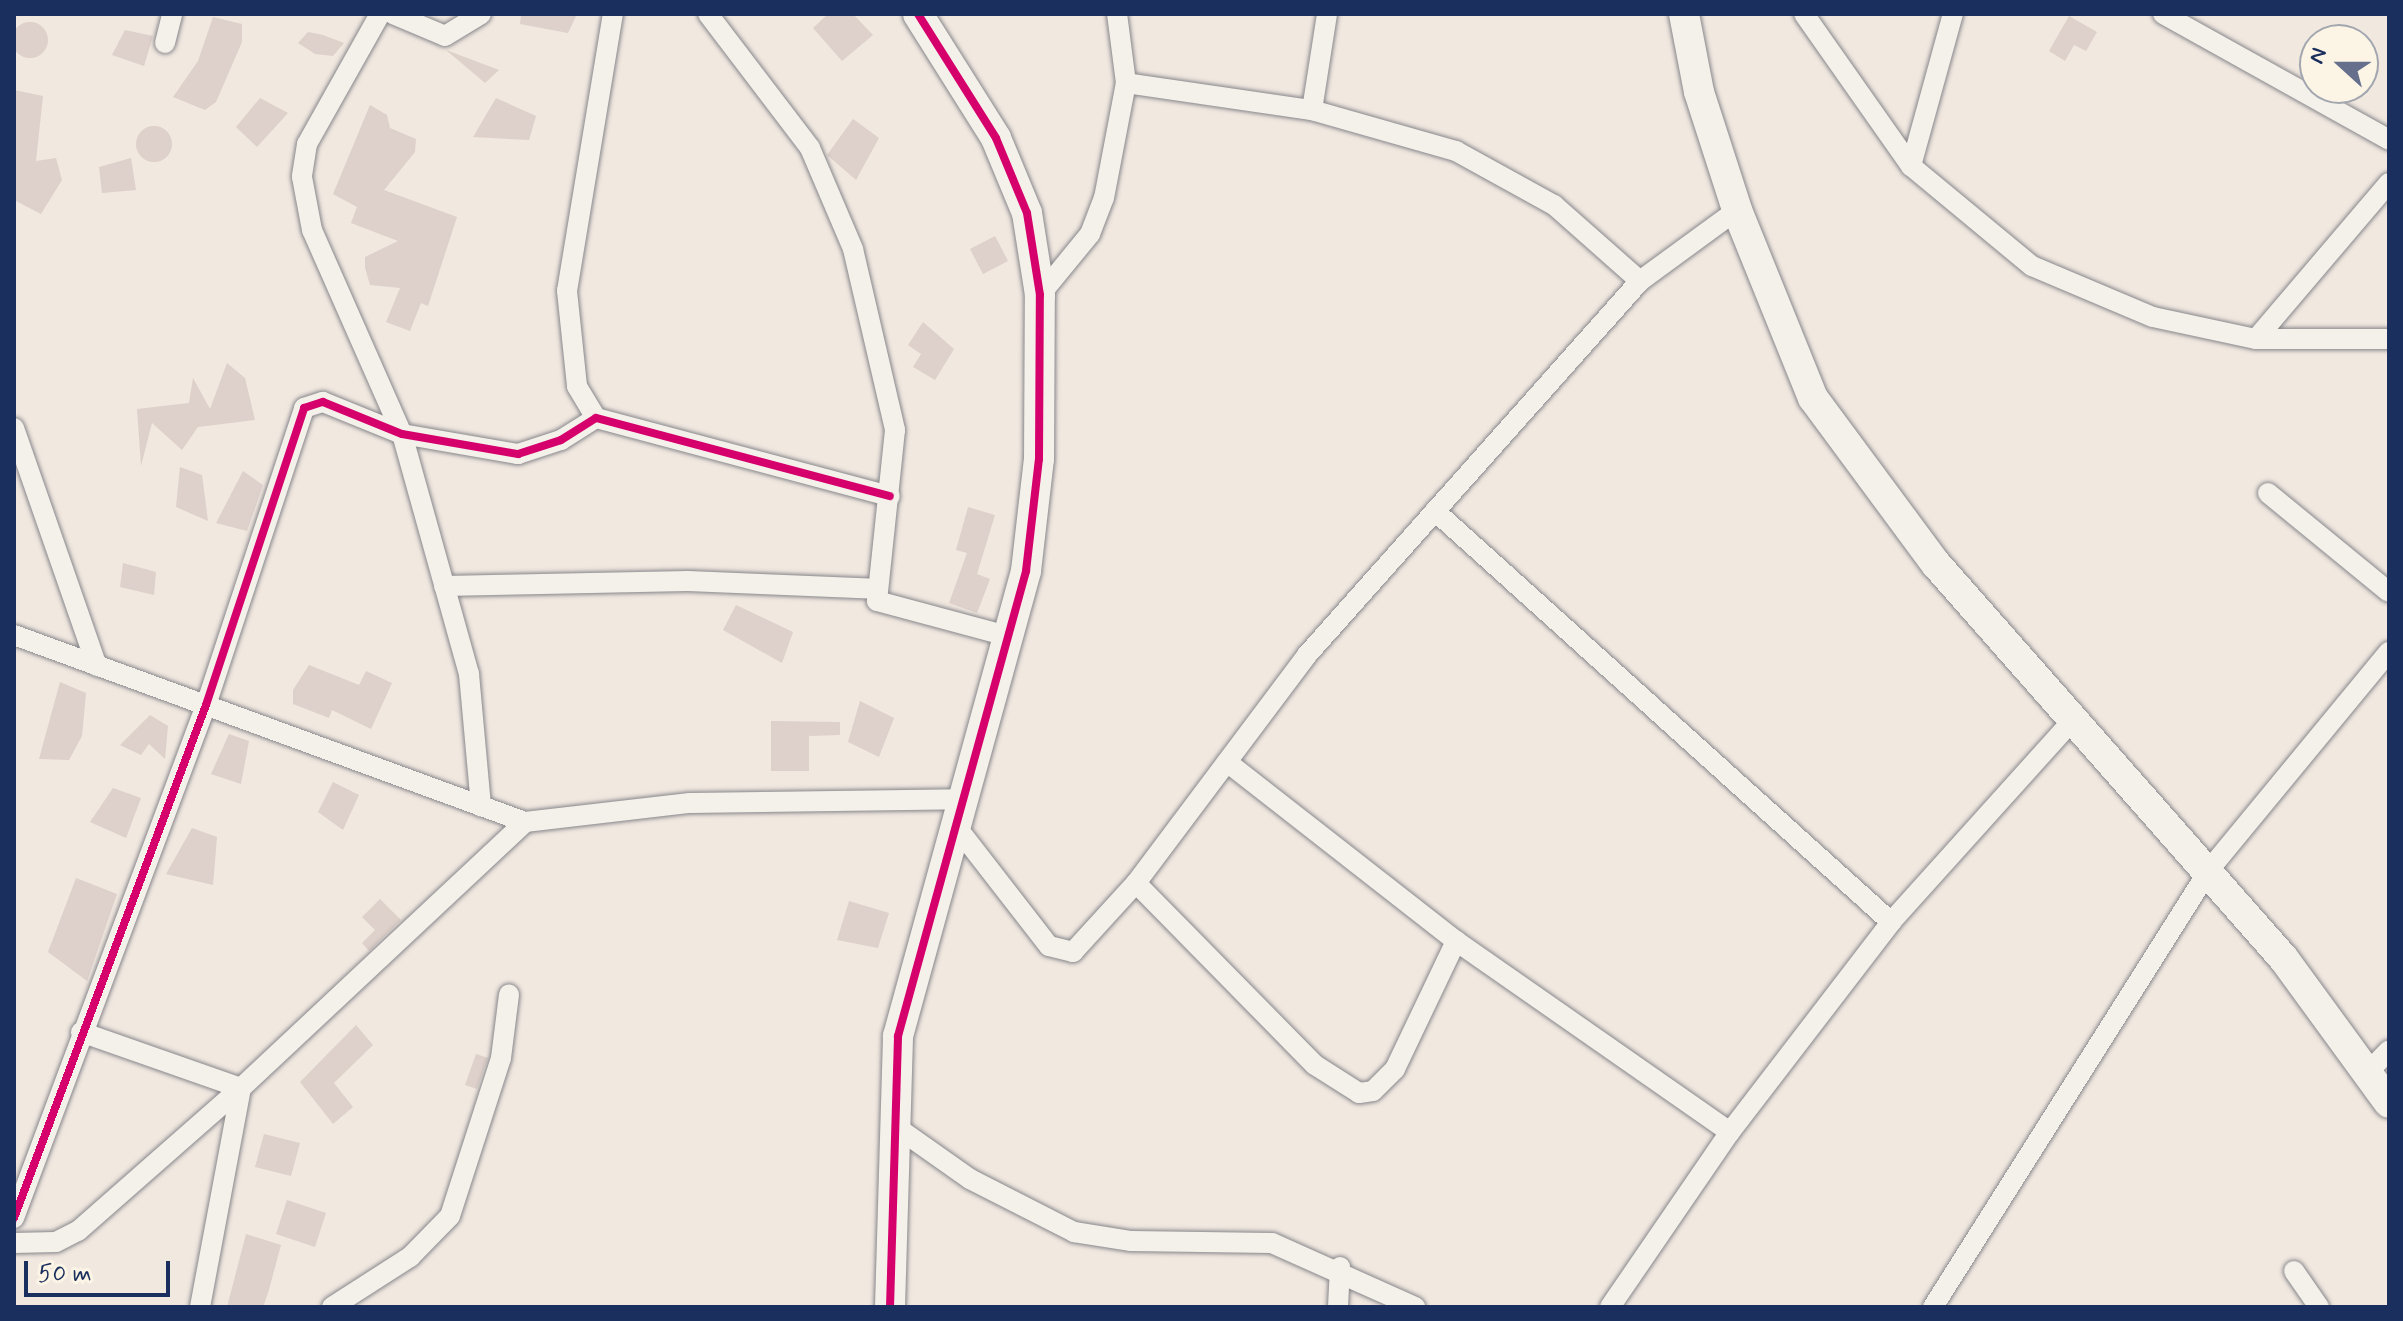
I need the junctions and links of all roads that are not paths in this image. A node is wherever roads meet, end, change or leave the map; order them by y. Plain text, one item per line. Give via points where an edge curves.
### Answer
1 (172, 14) edge
2 (380, 14) edge
3 (393, 14) edge
4 (481, 14) edge
5 (613, 14) edge
6 (708, 14) edge
7 (918, 14) edge
8 (1117, 14) edge
9 (1327, 14) edge
10 (1684, 14) edge
11 (1804, 14) edge
12 (1953, 14) edge
13 (2163, 14) edge
14 (165, 43) dead end
15 (1126, 83) junction
16 (1312, 110) junction
17 (2389, 140) edge
18 (1911, 166) junction
19 (2389, 183) edge
20 (1737, 210) junction
21 (1640, 281) junction
22 (1040, 295) junction
23 (2256, 339) junction
24 (2389, 339) edge
25 (596, 418) junction
26 (14, 428) edge
27 (402, 434) junction
28 (2268, 493) dead end
29 (890, 496) junction
30 (1435, 511) junction
31 (444, 586) junction
32 (875, 589) junction
33 (2389, 592) edge
34 (14, 635) edge
35 (1008, 636) junction
36 (2389, 652) edge
37 (97, 666) junction
38 (206, 705) junction
39 (2072, 721) junction
40 (1227, 762) junction
41 (481, 806) junction
42 (958, 812) junction
43 (525, 822) junction
44 (2209, 870) junction
45 (1136, 883) junction
46 (1891, 922) junction
47 (1456, 941) junction
48 (509, 995) dead end
49 (81, 1032) junction
50 (2389, 1050) edge
51 (2368, 1072) junction
52 (241, 1088) junction
53 (2389, 1103) edge
54 (892, 1124) junction
55 (1730, 1132) junction
56 (14, 1218) edge
57 (14, 1243) edge
58 (1340, 1267) junction
59 (2294, 1271) dead end
60 (200, 1307) edge
61 (332, 1307) edge
62 (890, 1307) edge
63 (1338, 1307) edge
64 (1415, 1307) edge
65 (1610, 1307) edge
66 (1933, 1307) edge
67 (2319, 1307) edge

1 - 14 street
2 - 27 street via 307,144 302,177 312,230
3 - 4 street via 445,36
5 - 25 street via 567,291 577,386
6 - 29 street via 783,108 842,212 895,430
7 - 22 street via 1002,151 1027,213
8 - 15 street
9 - 16 street
10 - 20 street via 1699,92
11 - 18 street
12 - 18 street
13 - 17 street
15 - 16 street
15 - 22 street via 1104,198 1090,234
16 - 21 street via 1495,170 1554,205
18 - 23 street via 2032,266 2153,317
19 - 23 street
20 - 21 street
20 - 39 street via 1813,398 1936,564
21 - 30 street
22 - 35 street via 1037,500
23 - 24 street
25 - 27 street via 561,440 518,454
25 - 29 street
26 - 37 street
27 - 31 street
27 - 38 street via 323,402 304,408
28 - 33 street
29 - 32 street
30 - 40 street via 1307,655
30 - 46 street
31 - 32 street via 688,581
31 - 41 street via 472,691
32 - 35 street via 885,608
34 - 37 street
35 - 42 street
36 - 44 street
37 - 38 street
38 - 41 street
38 - 49 street
39 - 44 street
39 - 46 street
40 - 45 street
40 - 47 street
41 - 43 street
42 - 43 street via 690,803
42 - 45 street via 1062,955 1079,947
42 - 54 street via 898,1036
43 - 52 street
44 - 51 street
44 - 66 street
45 - 47 street via 1315,1065 1359,1093 1373,1091 1395,1069
46 - 55 street
47 - 55 street
48 - 61 street via 501,1058 450,1216 410,1257
49 - 52 street
49 - 56 street
50 - 51 street
51 - 53 street
52 - 57 street via 78,1231 56,1242
52 - 60 street
54 - 58 street via 970,1179 1074,1232 1131,1241 1272,1243
54 - 62 street
55 - 65 street
58 - 63 street
58 - 64 street
59 - 67 street

